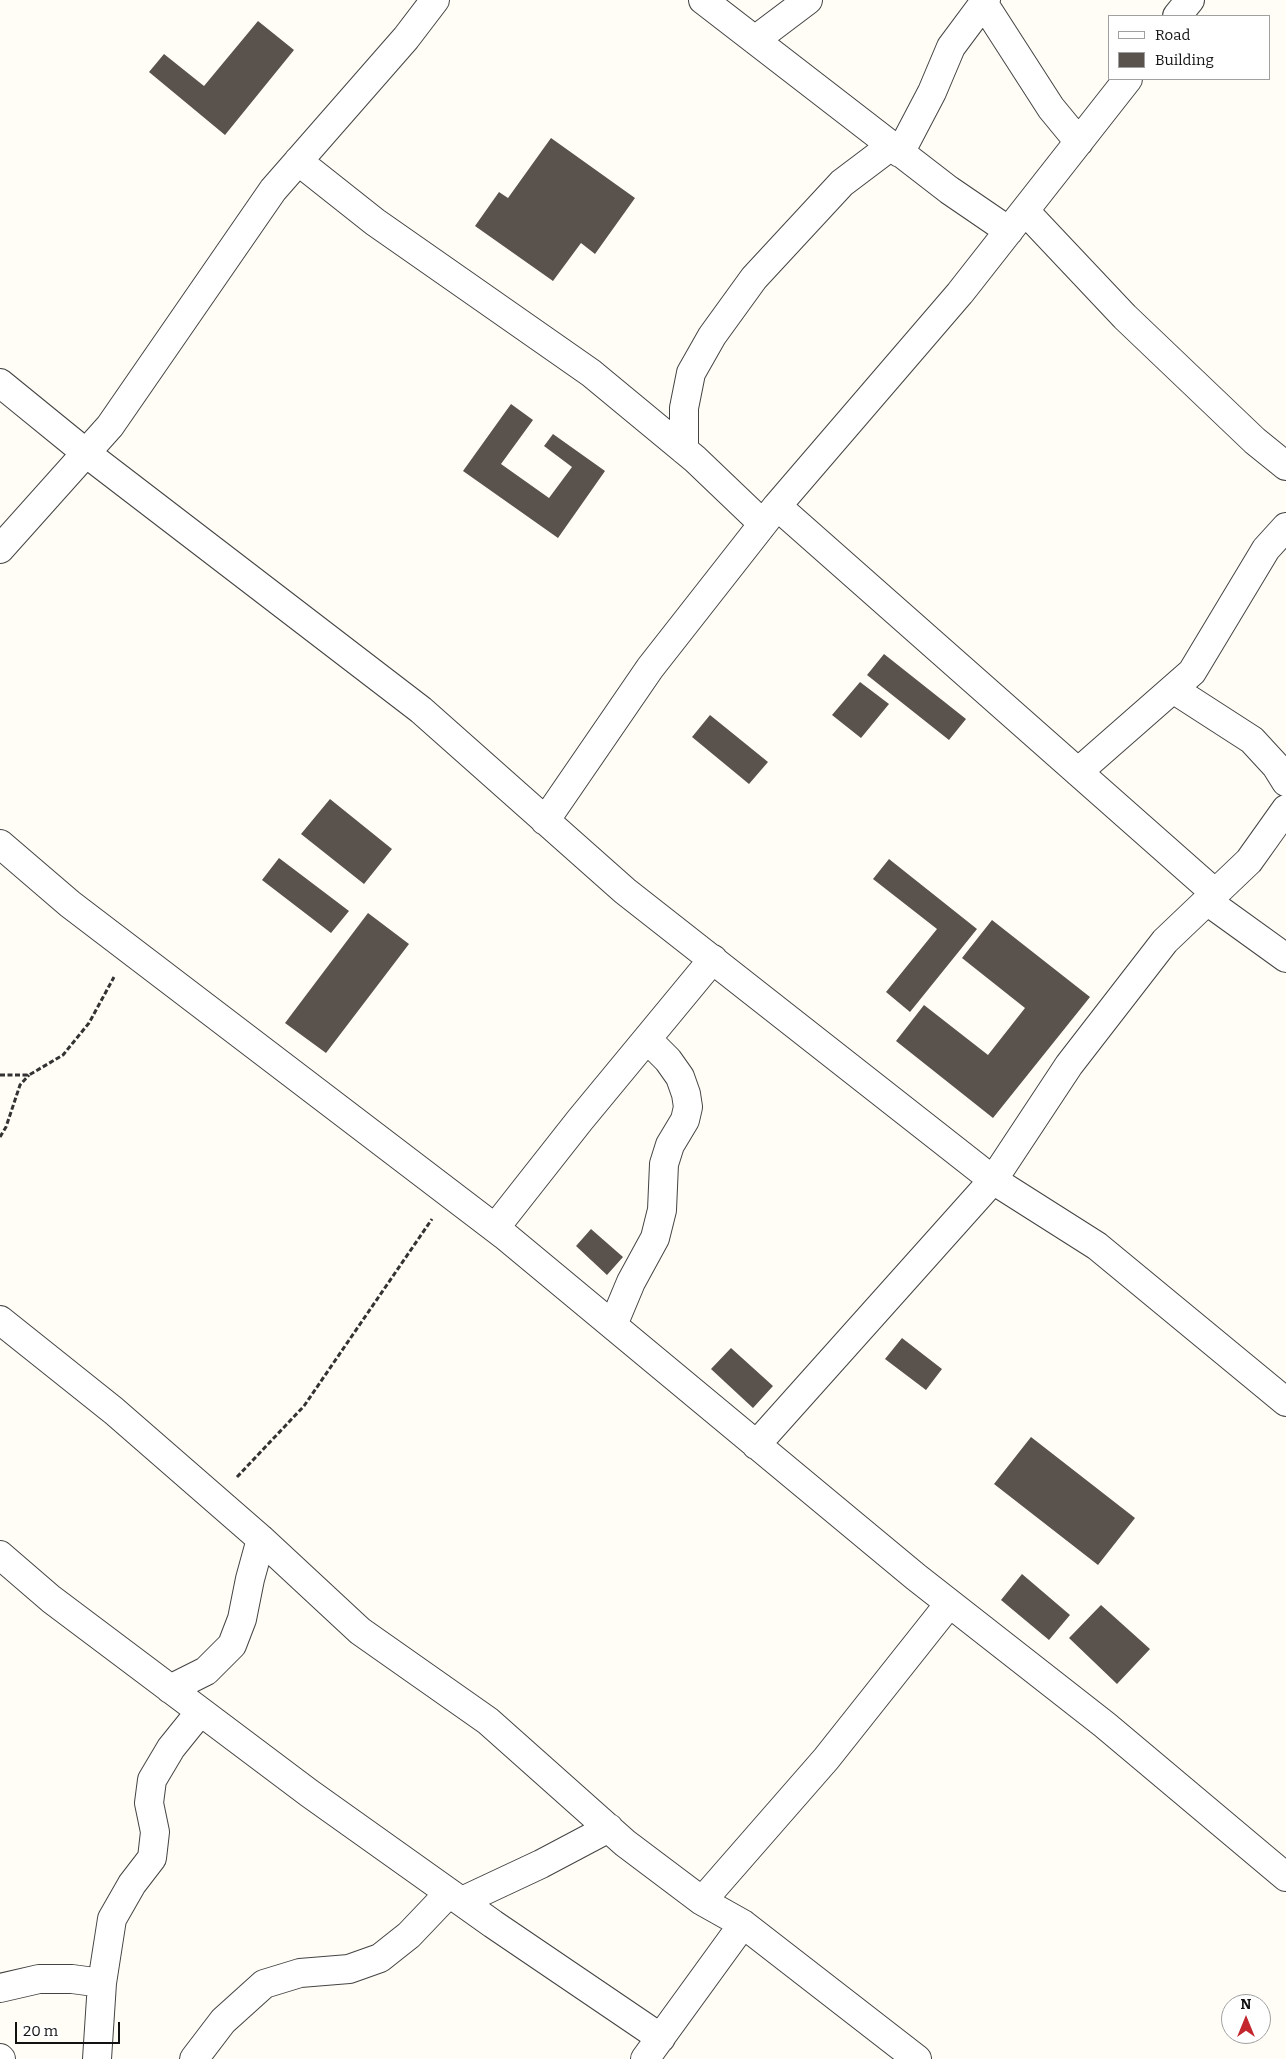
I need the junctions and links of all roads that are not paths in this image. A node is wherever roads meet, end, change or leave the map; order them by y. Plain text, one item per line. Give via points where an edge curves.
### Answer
1 (435, 0) edge
2 (703, 0) edge
3 (808, 0) edge
4 (1190, 0) edge
5 (985, 2) edge
6 (1178, 15) edge
7 (755, 40) junction
8 (1127, 80) edge
9 (1079, 142) junction
10 (896, 149) junction
11 (298, 161) junction
12 (1017, 221) junction
13 (0, 383) edge
14 (684, 450) junction
15 (86, 453) junction
16 (1286, 466) edge
17 (770, 515) junction
18 (1286, 527) edge
19 (0, 548) edge
20 (1173, 689) junction
21 (1078, 772) junction
22 (1286, 782) edge
23 (1286, 809) edge
24 (546, 820) junction
25 (0, 844) edge
26 (1211, 897) junction
27 (1286, 958) edge
28 (713, 959) junction
29 (647, 1040) junction
30 (993, 1180) junction
31 (495, 1228) junction
32 (0, 1320) edge
33 (613, 1325) junction
34 (1286, 1402) edge
35 (756, 1446) junction
36 (261, 1539) junction
37 (0, 1555) edge
38 (949, 1604) junction
39 (170, 1689) junction
40 (200, 1712) junction
41 (609, 1828) junction
42 (1286, 1877) edge
43 (456, 1897) junction
44 (702, 1901) junction
45 (743, 1924) junction
46 (102, 1983) junction
47 (0, 1988) edge
48 (653, 2048) edge
49 (97, 2059) edge
50 (194, 2059) edge
51 (917, 2059) edge

1 - 11 street via 406,38
2 - 7 street
3 - 7 street
4 - 6 street
5 - 9 street via 1051,108
5 - 10 street via 951,47 932,92
7 - 10 street
8 - 9 street
9 - 12 street
10 - 12 street via 949,190
10 - 14 street via 842,183 754,278 712,336 691,373 684,408
11 - 14 street via 375,222 591,373
11 - 15 street via 273,190 110,426
12 - 16 street
12 - 17 street via 960,293
13 - 15 street
14 - 17 street
15 - 19 street
15 - 24 street via 420,710
17 - 21 street
17 - 24 street via 650,668
18 - 20 street via 1266,549 1192,672
20 - 21 street
20 - 22 street via 1252,740
21 - 26 street
23 - 26 street via 1249,861
24 - 28 street via 625,891
25 - 31 street via 70,904
26 - 27 street
26 - 30 street via 1165,941 1068,1065
28 - 29 street
28 - 30 street
29 - 31 street
29 - 33 street via 680,1077 688,1108 664,1164 662,1210 655,1238 630,1282
30 - 34 street via 1097,1246
30 - 35 street
31 - 33 street
32 - 36 street via 114,1411
33 - 35 street
35 - 38 street
36 - 39 street via 242,1619 232,1645 206,1672
36 - 41 street via 360,1631 488,1721
37 - 39 street via 51,1599
38 - 42 street via 1105,1726
38 - 44 street via 826,1759
39 - 40 street
40 - 43 street
40 - 46 street via 171,1748 152,1780 149,1803 155,1832 152,1858 132,1884 112,1920
41 - 43 street via 541,1864
41 - 44 street
43 - 48 street
43 - 50 street via 380,1958 349,1969 300,1973 264,1984 223,2021
44 - 45 street
45 - 48 street
45 - 51 street
46 - 47 street via 39,1979
46 - 49 street

